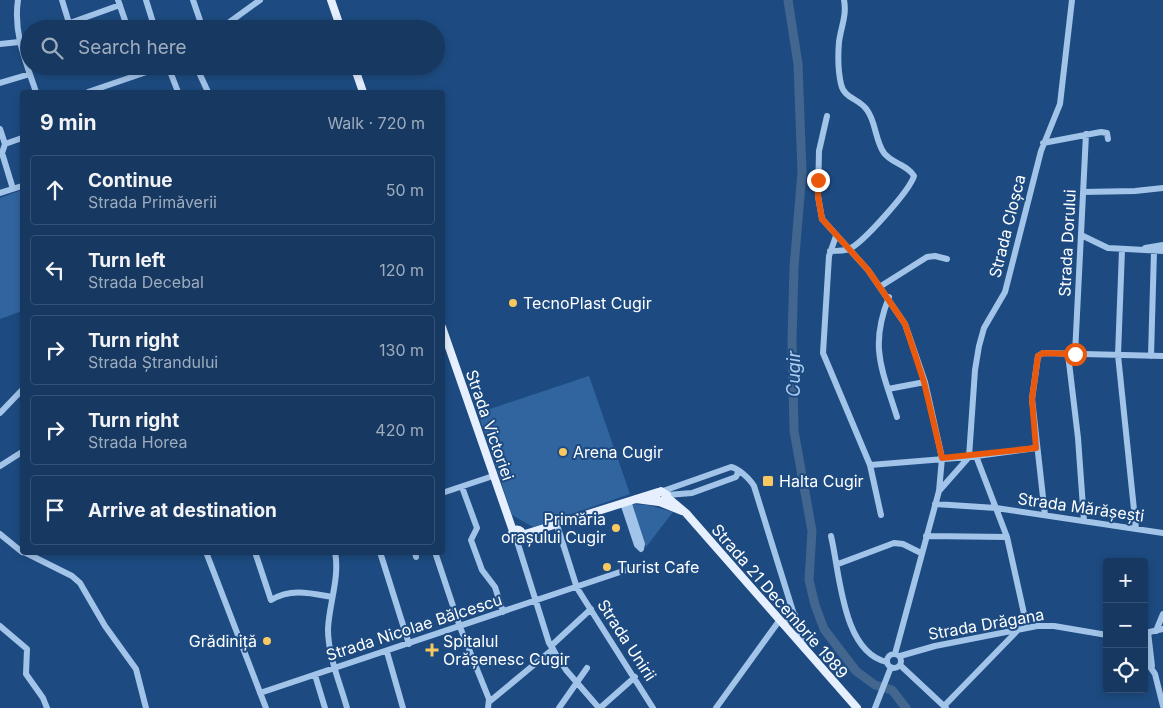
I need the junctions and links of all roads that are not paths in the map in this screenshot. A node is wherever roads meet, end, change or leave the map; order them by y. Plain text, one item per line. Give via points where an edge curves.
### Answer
1 (18, 0) edge
2 (62, 0) edge
3 (146, 0) edge
4 (193, 0) edge
5 (260, 0) edge
6 (331, 0) edge
7 (844, 0) edge
8 (1072, 0) edge
9 (119, 3) edge
10 (68, 20) edge
11 (76, 20) edge
12 (125, 20) edge
13 (152, 20) edge
14 (200, 20) edge
15 (232, 20) edge
16 (338, 20) edge
17 (19, 42) junction
18 (0, 44) edge
19 (20, 45) edge
20 (27, 75) edge
21 (30, 75) edge
22 (138, 75) edge
23 (171, 75) edge
24 (200, 75) edge
25 (357, 75) edge
26 (0, 83) edge
27 (35, 90) edge
28 (94, 90) edge
29 (177, 90) edge
30 (207, 90) edge
31 (361, 90) edge
32 (827, 116) dead end
33 (0, 130) edge
34 (1086, 134) junction
35 (20, 139) edge
36 (1108, 140) dead end
37 (1043, 143) junction
38 (5, 144) junction
39 (20, 187) edge
40 (1163, 188) edge
41 (13, 189) junction
42 (1083, 192) junction
43 (0, 193) edge
44 (1081, 235) junction
45 (836, 236) junction
46 (1163, 245) edge
47 (849, 249) junction
48 (1122, 250) junction
49 (1139, 250) junction
50 (1154, 251) junction
51 (1163, 251) edge
52 (830, 252) junction
53 (947, 259) dead end
54 (881, 286) junction
55 (889, 297) junction
56 (445, 336) edge
57 (1071, 354) junction
58 (1118, 355) junction
59 (1151, 356) junction
60 (1163, 356) edge
61 (924, 382) junction
62 (888, 388) junction
63 (20, 392) edge
64 (0, 413) edge
65 (897, 417) dead end
66 (1036, 448) junction
67 (20, 453) edge
68 (972, 456) junction
69 (942, 458) junction
70 (870, 464) junction
71 (0, 466) edge
72 (738, 472) junction
73 (493, 476) junction
74 (462, 487) junction
75 (939, 491) junction
76 (445, 492) edge
77 (663, 497) junction
78 (628, 501) junction
79 (935, 504) junction
80 (996, 508) junction
81 (881, 515) dead end
82 (1044, 515) junction
83 (1084, 521) junction
84 (557, 525) junction
85 (1136, 529) junction
86 (1163, 533) edge
87 (0, 534) edge
88 (831, 536) dead end
89 (926, 536) junction
90 (1007, 537) junction
91 (520, 538) junction
92 (640, 545) dead end
93 (20, 550) edge
94 (921, 553) junction
95 (29, 555) edge
96 (207, 555) edge
97 (256, 555) edge
98 (335, 555) edge
99 (381, 555) edge
100 (436, 555) edge
101 (838, 564) junction
102 (629, 569) dead end
103 (577, 588) junction
104 (332, 597) junction
105 (536, 601) junction
106 (591, 609) junction
107 (503, 612) junction
108 (1163, 614) edge
109 (795, 615) junction
110 (781, 623) junction
111 (0, 626) edge
112 (460, 627) junction
113 (1028, 627) junction
114 (1018, 629) junction
115 (1160, 630) edge
116 (1103, 634) edge
117 (409, 644) junction
118 (1148, 644) edge
119 (552, 648) junction
120 (805, 649) junction
121 (386, 652) junction
122 (897, 655) junction
123 (1148, 662) edge
124 (900, 665) junction
125 (889, 667) junction
126 (1152, 667) junction
127 (335, 668) junction
128 (587, 668) dead end
129 (315, 675) junction
130 (635, 677) junction
131 (577, 683) junction
132 (260, 693) junction
133 (489, 703) edge
134 (564, 706) edge
135 (1163, 706) edge
136 (945, 707) edge
137 (47, 708) edge
138 (146, 708) edge
139 (266, 708) edge
140 (325, 708) edge
141 (348, 708) edge
142 (403, 708) edge
143 (600, 708) edge
144 (653, 708) edge
145 (716, 708) edge
146 (857, 708) edge
147 (875, 708) edge

1 - 17 street
2 - 10 street
3 - 13 street
4 - 14 street
5 - 15 street
6 - 16 main road
7 - 47 street via 846,10 839,42 841,85 847,96 866,107 884,153 914,176 889,211
8 - 37 street, Strada Cloșca via 1060,104
9 - 11 street
9 - 12 street
17 - 18 street
17 - 19 street
20 - 26 street
21 - 27 street
22 - 28 street
23 - 29 street
24 - 30 street
25 - 31 main road
32 - 45 street via 819,151 818,196 822,219
33 - 38 street
34 - 36 street via 1104,132
34 - 37 street
34 - 42 street, Strada Dorului
35 - 38 street
37 - 68 street, Strada Cloșca via 1005,292 984,328 978,346
38 - 41 street via 2,153
39 - 41 street
40 - 42 street
41 - 43 street
42 - 44 street, Strada Dorului
44 - 48 street via 1108,248
44 - 57 street, Strada Dorului
45 - 47 street
45 - 52 street
46 - 49 street
47 - 52 street
47 - 54 street
48 - 49 street
48 - 58 street
49 - 50 street
50 - 51 street
50 - 59 street
52 - 70 street via 823,353
53 - 54 street via 927,257
54 - 55 street
55 - 61 street via 905,324
55 - 62 street via 878,335
56 - 73 main road, Strada Victoriei
57 - 58 street
57 - 66 street via 1039,354 1032,399
57 - 83 street, Strada Dorului
58 - 59 street
58 - 85 street
59 - 60 street
61 - 62 street
61 - 69 street
62 - 65 street
63 - 64 street
66 - 68 street
66 - 82 street
67 - 71 street
68 - 69 street
68 - 75 street
68 - 80 street
69 - 70 street
69 - 75 street
70 - 81 street
72 - 77 street via 736,477 692,493
72 - 77 street via 731,467
72 - 109 street via 754,486
73 - 74 street
73 - 91 main road, Strada Victoriei via 513,530 520,530
74 - 76 street
74 - 107 street via 477,528 471,540 482,570 495,587
75 - 79 street
77 - 78 main road
77 - 110 main road, Strada 21 Decembrie 1989 via 684,511
78 - 84 main road
78 - 92 street
79 - 80 street, Strada Mărășești
79 - 89 street
80 - 82 street, Strada Mărășești
80 - 90 street
82 - 83 street, Strada Mărășești
83 - 85 street, Strada Mărășești
84 - 91 main road
84 - 103 street, Strada Unirii
85 - 86 street, Strada Mărășești
87 - 93 street
88 - 101 street
89 - 90 street
89 - 94 street
90 - 113 street
91 - 105 street
94 - 101 street via 894,543
94 - 122 street
95 - 138 street via 80,583 105,626 136,669
96 - 132 street
97 - 104 street via 271,600 284,593 297,592
98 - 104 street
99 - 117 street
100 - 112 street
101 - 125 street via 845,606 855,635 871,654
102 - 103 street, Strada Nicolae Bălcescu
103 - 105 street, Strada Nicolae Bălcescu
103 - 106 street, Strada Unirii
104 - 127 street via 328,638
105 - 107 street, Strada Nicolae Bălcescu
105 - 119 street
106 - 119 street
106 - 130 street, Strada Unirii
107 - 112 street, Strada Nicolae Bălcescu
108 - 115 street
109 - 110 street
109 - 120 street
110 - 120 main road, Strada 21 Decembrie 1989
110 - 145 street
111 - 137 street via 26,648 26,674
112 - 117 street, Strada Nicolae Bălcescu
112 - 133 street
113 - 114 street, Strada Drăgana
113 - 116 street, Strada Drăgana via 1054,626
114 - 122 street, Strada Drăgana
114 - 136 street
117 - 121 street, Strada Nicolae Bălcescu
118 - 126 street
119 - 131 street
119 - 133 street
120 - 146 main road, Strada 21 Decembrie 1989
121 - 127 street, Strada Nicolae Bălcescu
121 - 142 street
122 - 124 street
122 - 125 street via 889,656
123 - 126 street
124 - 125 street
124 - 136 street
125 - 147 street
126 - 135 street
127 - 129 street, Strada Nicolae Bălcescu
127 - 141 street
128 - 131 street
129 - 132 street, Strada Nicolae Bălcescu
129 - 140 street
130 - 143 street
130 - 144 street, Strada Unirii
131 - 134 street
131 - 143 street
132 - 139 street

